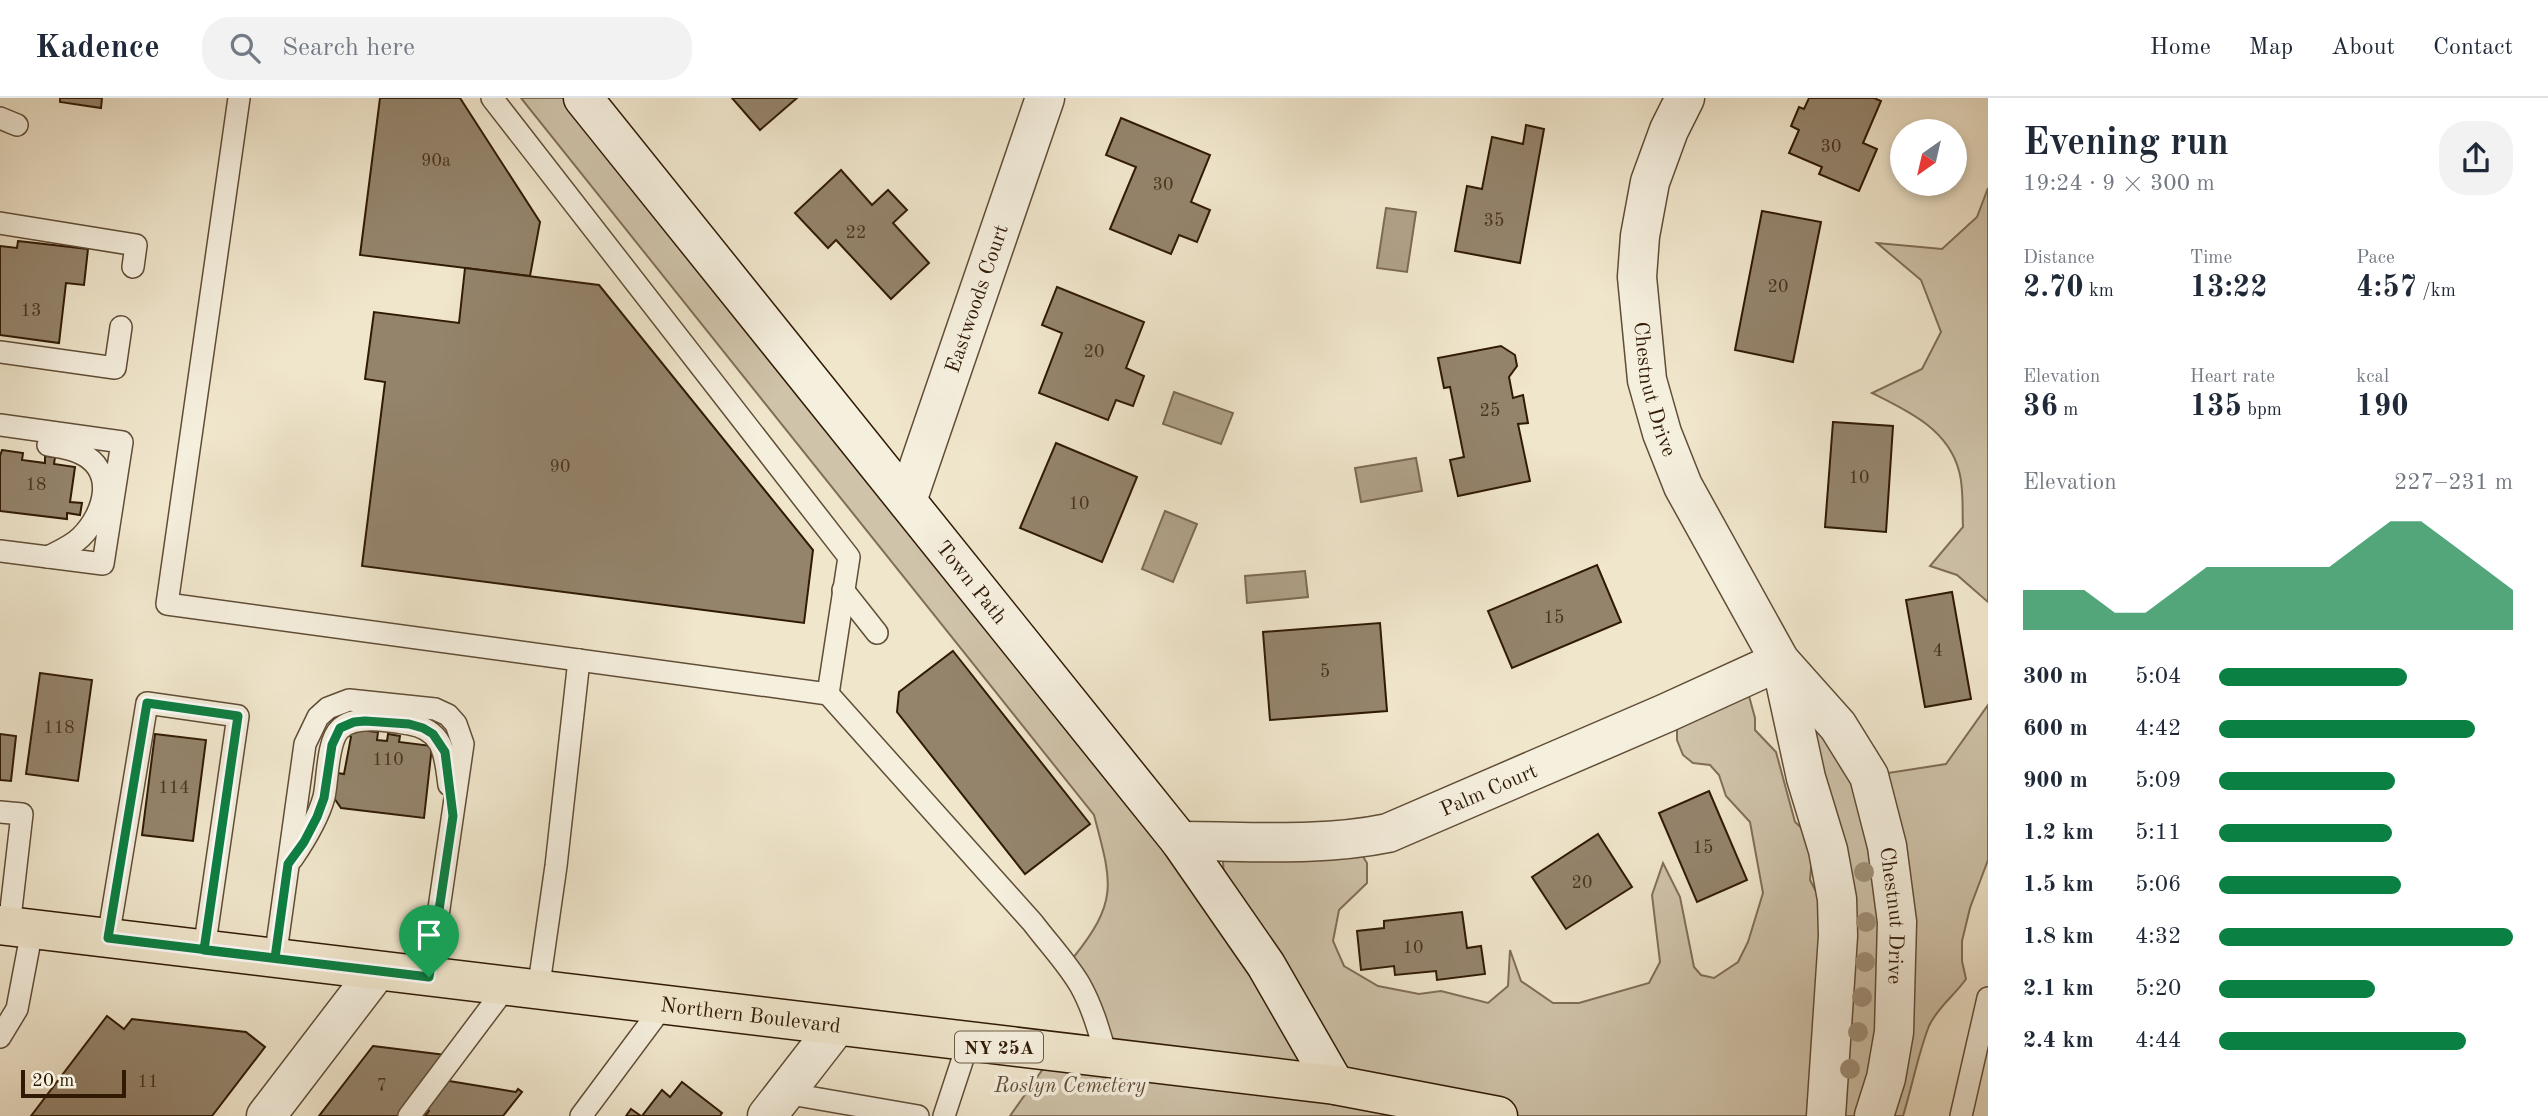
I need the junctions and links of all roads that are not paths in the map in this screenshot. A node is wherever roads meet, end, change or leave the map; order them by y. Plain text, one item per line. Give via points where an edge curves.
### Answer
1 (239, 98) edge
2 (492, 98) edge
3 (583, 98) edge
4 (1045, 98) edge
5 (1685, 98) edge
6 (0, 223) edge
7 (133, 267) dead end
8 (121, 327) dead end
9 (0, 352) edge
10 (0, 425) edge
11 (0, 431) edge
12 (907, 501) junction
13 (0, 551) edge
14 (48, 557) junction
15 (844, 590) junction
16 (877, 633) dead end
17 (579, 660) junction
18 (1780, 661) junction
19 (828, 694) junction
20 (0, 812) edge
21 (1180, 841) junction
22 (14, 927) edge
23 (108, 938) junction
24 (204, 950) junction
25 (275, 958) junction
26 (377, 971) junction
27 (429, 977) junction
28 (522, 989) junction
29 (1988, 998) edge
30 (663, 1006) junction
31 (836, 1027) junction
32 (0, 1037) edge
33 (968, 1043) junction
34 (1107, 1059) junction
35 (1335, 1085) junction
36 (776, 1105) edge
37 (266, 1116) edge
38 (409, 1116) edge
39 (580, 1116) edge
40 (918, 1116) edge
41 (944, 1116) edge
42 (1498, 1116) edge
43 (1826, 1116) edge
44 (1874, 1116) edge
45 (1961, 1116) edge

1 - 17 lane via 167,604
2 - 15 lane via 849,557
3 - 12 street, Town Path
4 - 12 street, Eastwoods Court
5 - 18 street, Chestnut Drive via 1650,182 1640,236 1637,277 1647,380 1684,486
6 - 7 lane via 136,245
8 - 9 lane via 115,368
10 - 14 lane via 122,442 103,564
11 - 14 lane via 82,453 101,470 104,494 90,525 68,547
12 - 21 street, Town Path
13 - 14 lane
15 - 16 lane
15 - 19 lane
17 - 19 lane
17 - 28 lane via 556,866
18 - 21 street, Palm Court via 1388,833 1328,841
18 - 43 street, Chestnut Drive via 1837,899
18 - 44 street, Chestnut Drive via 1838,726 1869,776 1887,846 1897,922 1897,986 1886,1078
19 - 34 lane via 1032,923 1080,986
20 - 22 lane via 22,814
21 - 35 street, Town Path via 1266,965
22 - 23 main road, Northern Boulevard / NY 25A
22 - 32 lane via 17,1009
23 - 24 main road, Northern Boulevard / NY 25A
23 - 24 lane via 147,703 238,716
24 - 25 main road, Northern Boulevard / NY 25A
25 - 26 main road, Northern Boulevard / NY 25A
25 - 27 lane via 305,744 318,717 349,700 435,709 457,724 463,744
26 - 27 main road, Northern Boulevard / NY 25A
26 - 37 street
27 - 28 main road, Northern Boulevard / NY 25A
28 - 30 main road, Northern Boulevard / NY 25A
28 - 38 lane
29 - 45 lane
30 - 31 main road, Northern Boulevard / NY 25A
30 - 39 lane
31 - 33 main road, Northern Boulevard / NY 25A
31 - 36 street
33 - 34 main road, Northern Boulevard / NY 25A
33 - 41 lane
34 - 35 main road, Northern Boulevard / NY 25A
35 - 42 main road, Northern Boulevard / NY 25A
36 - 40 lane

